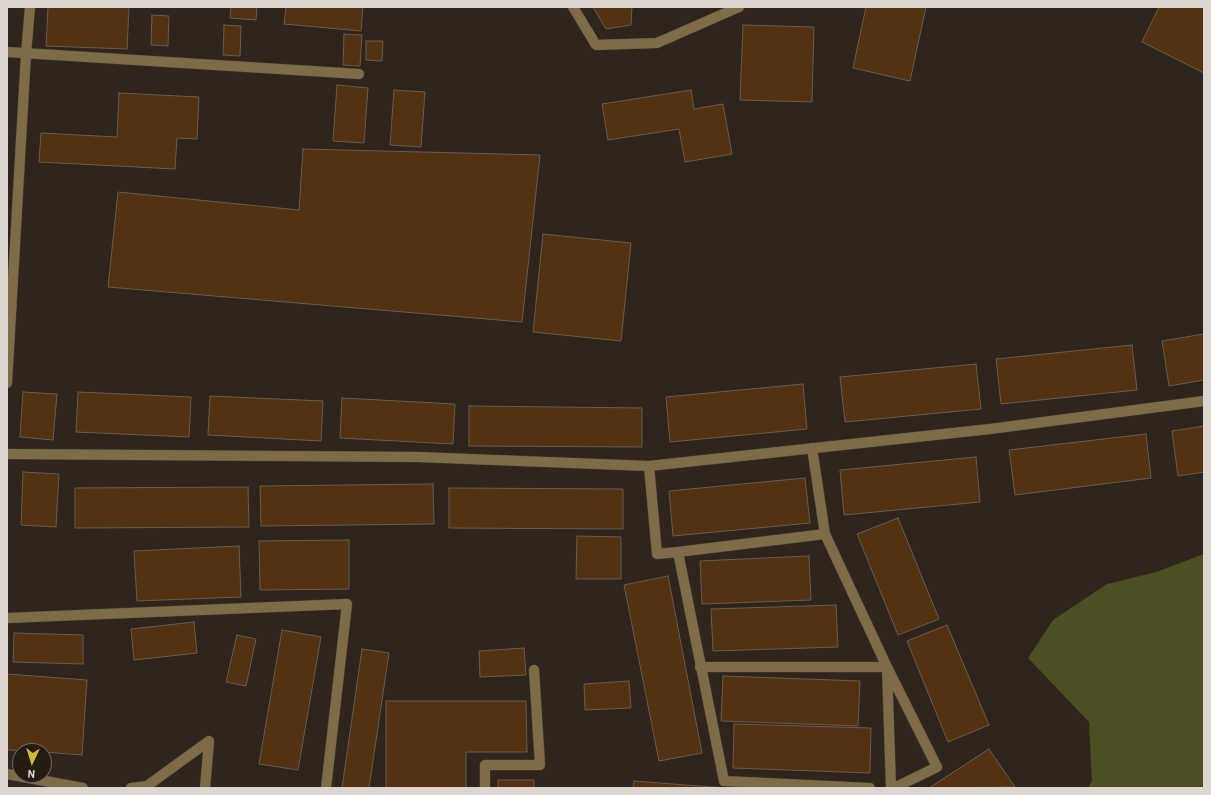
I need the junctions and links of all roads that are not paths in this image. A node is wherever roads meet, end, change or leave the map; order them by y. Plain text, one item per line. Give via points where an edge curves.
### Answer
1 (30, 7) edge
2 (573, 7) edge
3 (739, 7) edge
4 (7, 52) edge
5 (26, 54) junction
6 (360, 74) dead end
7 (7, 383) edge
8 (1204, 401) edge
9 (812, 448) junction
10 (7, 454) edge
11 (649, 466) junction
12 (825, 534) junction
13 (678, 552) junction
14 (7, 618) edge
15 (887, 666) junction
16 (700, 667) junction
17 (534, 670) dead end
18 (7, 774) edge
19 (83, 788) edge
20 (131, 788) edge
21 (205, 788) edge
22 (326, 788) edge
23 (484, 788) edge
24 (870, 788) edge
25 (893, 788) edge

1 - 5 street
2 - 3 street via 596,45 658,44
4 - 5 street
5 - 6 street
5 - 7 street
8 - 9 street via 990,429
9 - 11 street
9 - 12 street
10 - 11 street via 418,457
11 - 13 street via 657,554
12 - 13 street
12 - 15 street
13 - 16 street
14 - 22 street via 347,604
15 - 16 street
15 - 25 street
15 - 25 street via 937,767
16 - 24 street via 724,781
17 - 23 street via 540,765 485,765
18 - 19 street
20 - 21 street via 147,786 209,741

